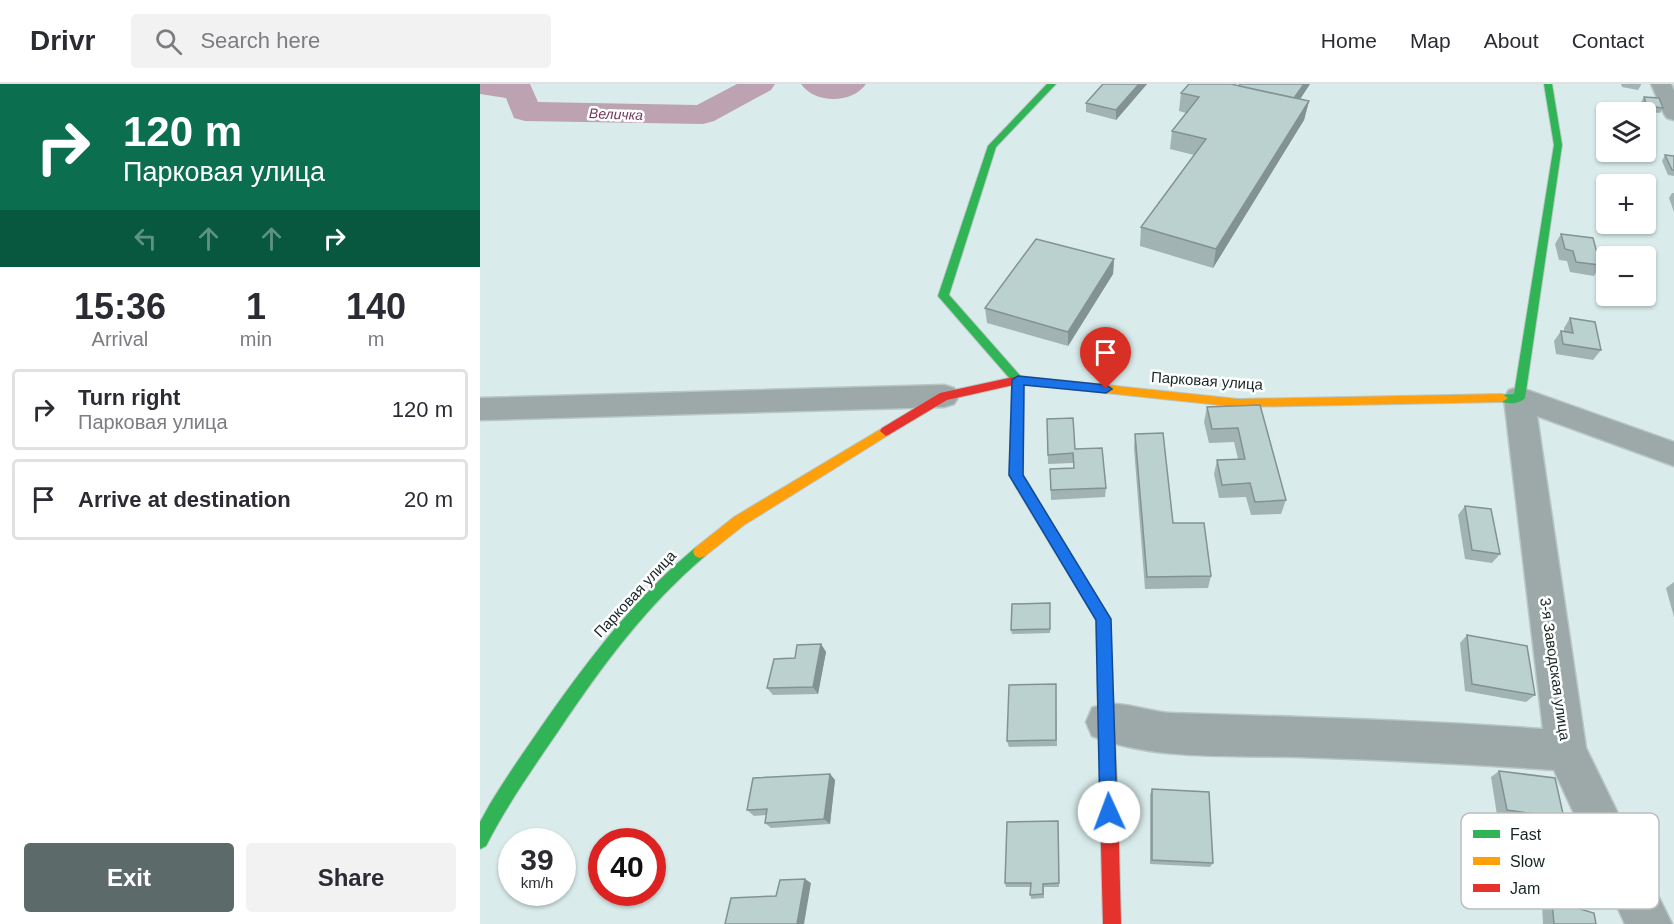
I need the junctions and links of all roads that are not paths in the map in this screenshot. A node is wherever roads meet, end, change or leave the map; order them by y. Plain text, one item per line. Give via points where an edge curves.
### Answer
1 (1052, 84) edge
2 (1548, 84) edge
3 (1661, 84) edge
4 (1674, 114) edge
5 (1018, 380) junction
6 (944, 396) junction
7 (1519, 398) junction
8 (480, 409) edge
9 (1674, 454) edge
10 (1106, 722) junction
11 (1566, 751) junction
12 (1596, 813) edge
13 (480, 840) edge
14 (1642, 909) edge
15 (1112, 924) edge
16 (1649, 924) edge

1 - 5 street via 992,146 943,296
2 - 7 street via 1558,145
3 - 4 street
5 - 6 street, Парковая улица
5 - 7 street, Парковая улица via 1238,402
5 - 10 street via 1016,475 1104,619
6 - 8 street
6 - 13 street, Парковая улица via 740,521 678,569 605,649 498,805
7 - 9 street
7 - 11 street, 3-я Заводская улица
10 - 11 street via 1168,733 1427,741
10 - 15 street
11 - 12 street, 3-я Заводская улица
14 - 16 street, 3-я Заводская улица

